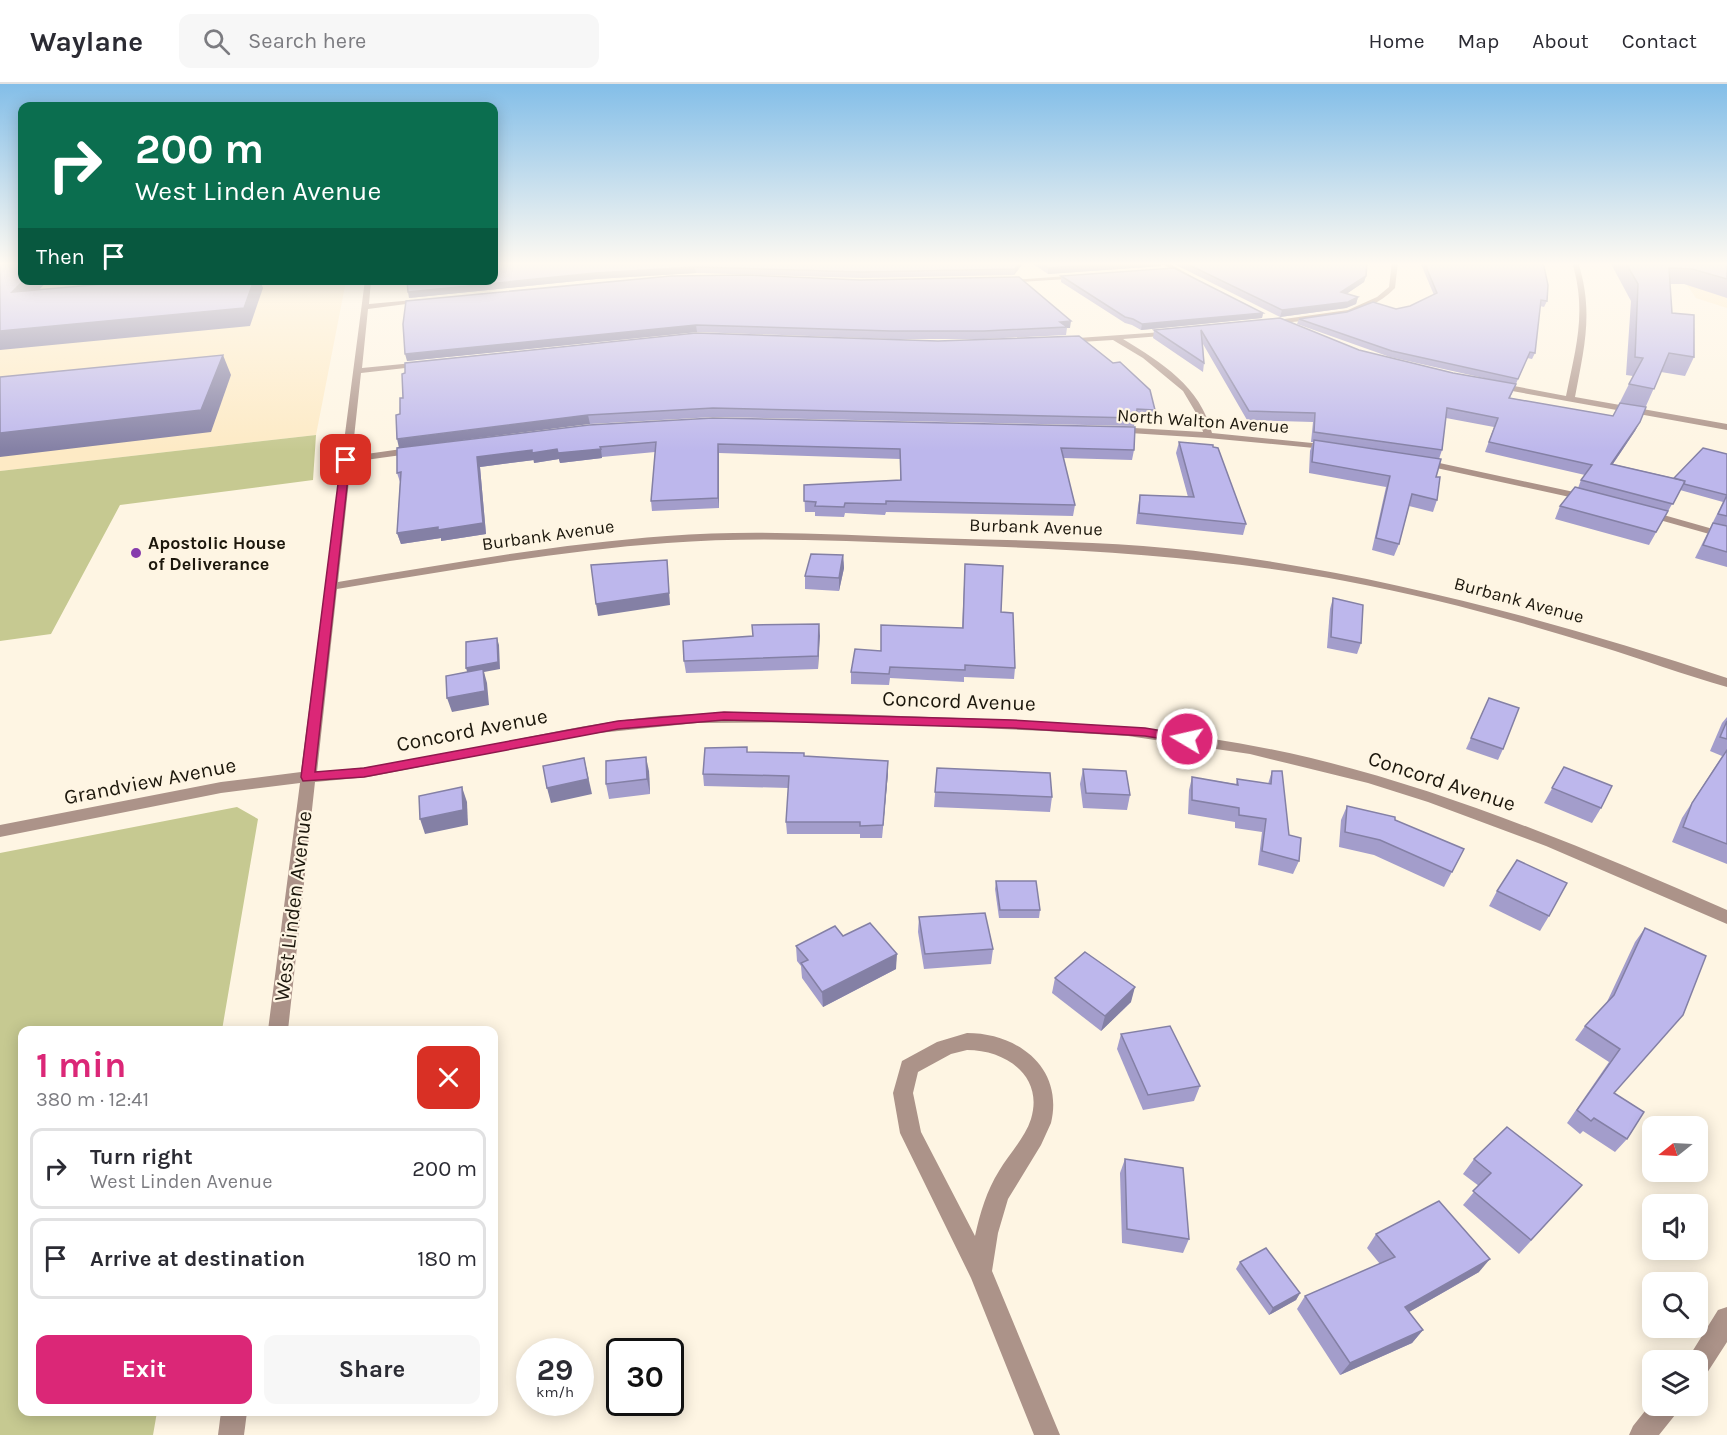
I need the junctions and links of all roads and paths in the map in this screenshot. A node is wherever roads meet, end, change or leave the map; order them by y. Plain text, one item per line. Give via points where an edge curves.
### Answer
1 (362, 325) edge
2 (1288, 325) edge
3 (1583, 325) edge
4 (1295, 328) edge
5 (1183, 333) edge
6 (1116, 338) junction
7 (1058, 342) edge
8 (429, 364) edge
9 (358, 371) junction
10 (1480, 383) edge
11 (1570, 399) junction
12 (1727, 427) edge
13 (1102, 430) edge
14 (1208, 435) junction
15 (424, 449) edge
16 (1346, 451) edge
17 (346, 460) junction
18 (1416, 462) edge
19 (1600, 501) edge
20 (1640, 512) edge
21 (1727, 536) edge
22 (330, 587) junction
23 (1727, 683) edge
24 (308, 777) junction
25 (0, 831) edge
26 (1727, 917) edge
27 (278, 1026) edge
28 (980, 1271) junction
29 (1727, 1319) edge
30 (1707, 1350) edge
31 (233, 1416) edge
32 (1658, 1416) edge
33 (231, 1435) edge
34 (1047, 1435) edge
35 (1642, 1435) edge

1 - 9 street, West Linden Avenue
2 - 4 street
3 - 11 street
5 - 6 street
6 - 7 street
6 - 14 street via 1157,364 1188,391
8 - 9 street
9 - 17 street, West Linden Avenue
10 - 11 street
11 - 12 street
13 - 14 street, North Walton Avenue
14 - 16 street, North Walton Avenue
15 - 17 street
17 - 22 street, West Linden Avenue
18 - 19 street
20 - 21 street
22 - 23 street, Burbank Avenue via 557,550 703,537 1152,550 1273,565 1440,597 1557,627
22 - 24 street, West Linden Avenue
24 - 25 street, Grandview Avenue via 257,782
24 - 26 street, Concord Avenue via 364,772 618,725 724,716 991,723 1145,732 1250,749 1389,784 1526,831
24 - 27 street, West Linden Avenue
28 - 28 street via 911,1133 903,1093 909,1067 940,1047 963,1041 987,1042 1009,1050 1028,1064 1041,1084 1045,1106 1039,1131 1014,1164 998,1195
28 - 34 street
29 - 30 street
31 - 33 street
32 - 35 street

